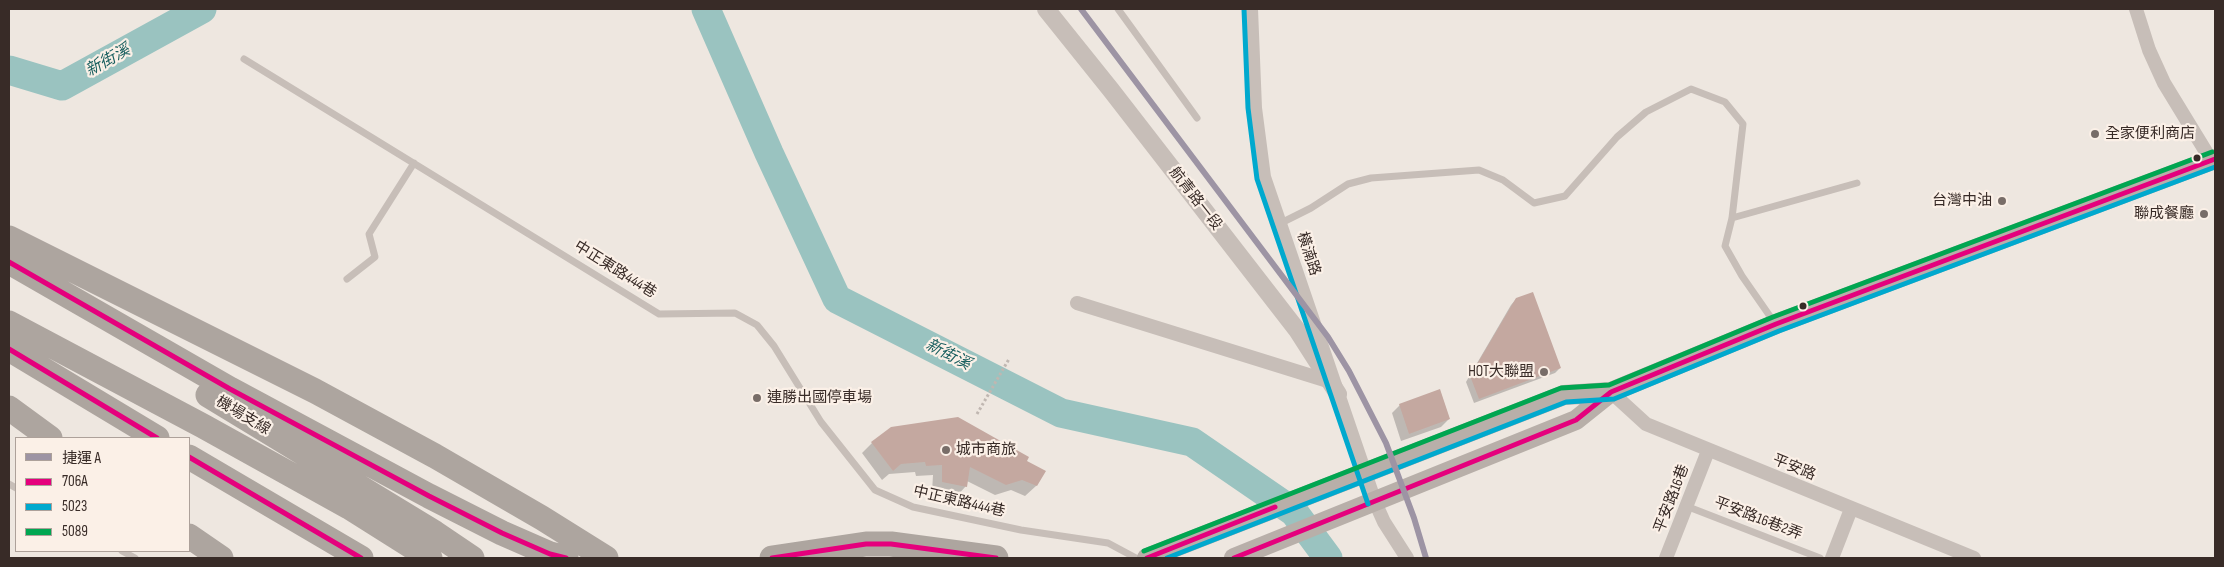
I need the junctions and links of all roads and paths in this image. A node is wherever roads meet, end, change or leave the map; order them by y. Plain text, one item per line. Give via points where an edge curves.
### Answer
1 (1046, 9) edge
2 (1118, 9) edge
3 (1251, 9) edge
4 (2136, 9) edge
5 (244, 59) dead end
6 (1197, 118) dead end
7 (2213, 160) edge
8 (414, 164) junction
9 (1857, 183) dead end
10 (1732, 218) junction
11 (1281, 223) junction
12 (9, 238) edge
13 (9, 262) edge
14 (347, 279) dead end
15 (9, 283) edge
16 (1077, 303) dead end
17 (9, 323) edge
18 (1776, 324) junction
19 (9, 348) edge
20 (1009, 359) dead end
21 (1334, 388) junction
22 (1611, 392) junction
23 (9, 408) edge
24 (977, 414) dead end
25 (49, 437) edge
26 (155, 437) edge
27 (1708, 451) junction
28 (190, 458) edge
29 (190, 464) edge
30 (1364, 472) junction
31 (389, 474) junction
32 (1375, 502) junction
33 (1686, 506) junction
34 (1851, 509) junction
35 (190, 537) edge
36 (124, 552) edge
37 (135, 558) edge
38 (221, 558) edge
39 (332, 558) edge
40 (361, 558) edge
41 (430, 558) edge
42 (472, 558) edge
43 (515, 558) edge
44 (566, 558) edge
45 (606, 558) edge
46 (772, 558) edge
47 (996, 558) edge
48 (1136, 558) edge
49 (1147, 558) edge
50 (1234, 558) edge
51 (1407, 558) edge
52 (1666, 558) edge
53 (1820, 558) edge
54 (1832, 558) edge
55 (1974, 558) edge

1 - 21 street, 航青路一段 via 1291,322
2 - 6 lane
3 - 11 street, 橫湳路 via 1255,108 1264,177
4 - 7 street via 2164,83
5 - 8 lane, 中正東路444巷
7 - 18 main road
8 - 14 lane via 369,234 376,257
8 - 48 lane, 中正東路444巷 via 659,314 736,313 757,325 774,346 821,422 876,490 913,507 1021,530 1108,543
9 - 10 lane
10 - 11 lane via 1743,124 1725,102 1691,89 1646,112 1617,137 1565,196 1534,203 1503,180 1479,170 1371,178 1348,184
10 - 18 lane via 1725,246
11 - 21 street, 橫湳路
12 - 45 highway via 315,391 435,456
13 - 31 highway via 230,389
15 - 42 highway, 機場支線 via 116,338
16 - 21 street
17 - 41 highway, 機場支線 via 229,440
18 - 22 main road
19 - 26 highway
20 - 24 path
21 - 30 street, 橫湳路
22 - 27 street, 平安路 via 1646,424
22 - 30 main road via 1564,395
22 - 32 main road via 1576,420
23 - 25 highway
27 - 33 street, 平安路16巷
27 - 34 street, 平安路
28 - 40 highway
29 - 39 highway via 214,485
30 - 32 street, 橫湳路
30 - 49 main road
31 - 43 highway
31 - 44 highway via 502,533
32 - 50 main road
32 - 51 street, 橫湳路
33 - 52 street, 平安路16巷
33 - 53 lane, 平安路16巷2弄
34 - 54 street
34 - 55 street, 平安路
35 - 38 highway
36 - 37 lane
46 - 47 highway via 866,544 891,544

